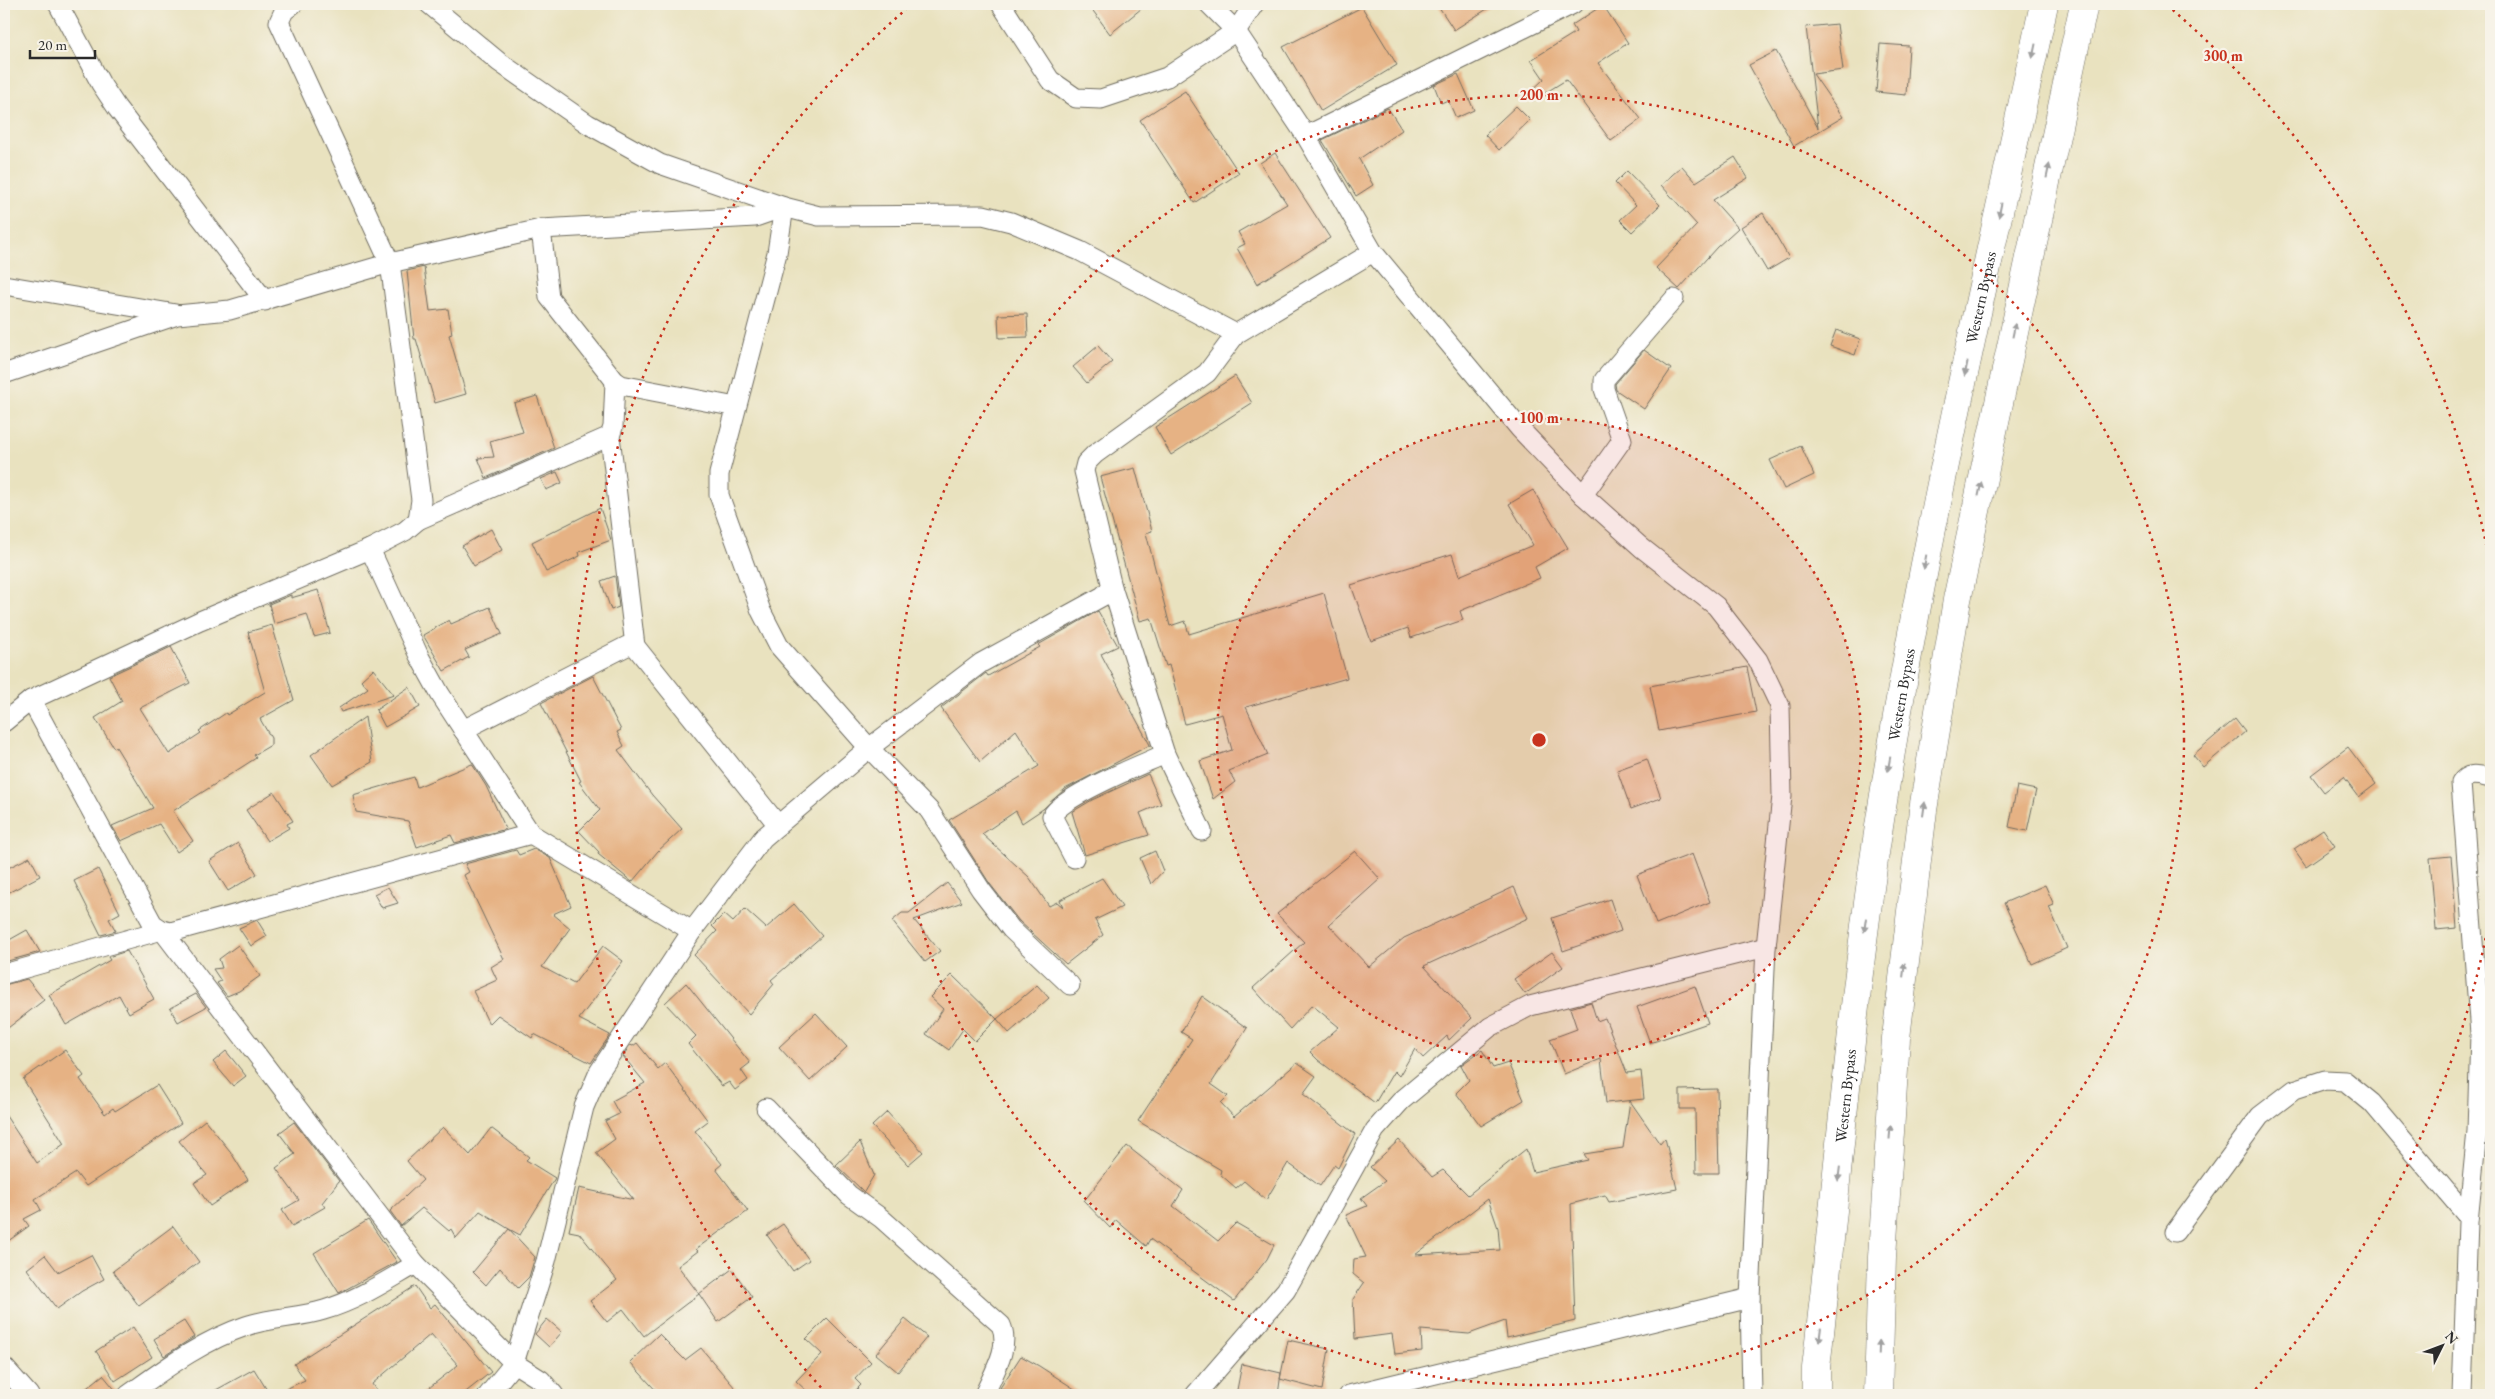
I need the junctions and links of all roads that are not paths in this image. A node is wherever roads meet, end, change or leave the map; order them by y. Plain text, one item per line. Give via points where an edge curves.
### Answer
1 (58, 4) edge
2 (293, 4) edge
3 (429, 4) edge
4 (1001, 4) edge
5 (1209, 4) edge
6 (1254, 4) edge
7 (1573, 4) edge
8 (2044, 4) edge
9 (2084, 4) edge
10 (1236, 31) junction
11 (1306, 136) junction
12 (784, 208) junction
13 (541, 229) junction
14 (1373, 252) junction
15 (390, 263) junction
16 (4, 285) edge
17 (1674, 299) dead end
18 (265, 301) junction
19 (177, 314) junction
20 (1236, 334) junction
21 (4, 374) edge
22 (615, 381) junction
23 (736, 407) junction
24 (610, 436) junction
25 (1583, 495) junction
26 (418, 520) junction
27 (370, 549) junction
28 (1112, 586) junction
29 (635, 646) junction
30 (31, 700) junction
31 (4, 722) edge
32 (463, 730) junction
33 (869, 748) junction
34 (1165, 754) junction
35 (2491, 778) edge
36 (778, 825) junction
37 (1202, 831) dead end
38 (531, 834) junction
39 (1074, 858) dead end
40 (162, 930) junction
41 (692, 931) junction
42 (1766, 947) junction
43 (4, 974) edge
44 (1070, 985) dead end
45 (766, 1108) dead end
46 (2484, 1138) edge
47 (2468, 1217) junction
48 (2175, 1232) dead end
49 (416, 1264) junction
50 (1750, 1298) junction
51 (514, 1363) junction
52 (4, 1367) edge
53 (29, 1395) edge
54 (128, 1395) edge
55 (488, 1395) edge
56 (554, 1395) edge
57 (984, 1395) edge
58 (1195, 1395) edge
59 (1349, 1395) edge
60 (1752, 1395) edge
61 (1816, 1395) edge
62 (1878, 1395) edge
63 (2462, 1395) edge

1 - 18 street via 117,108
2 - 15 street via 278,22
3 - 12 street via 499,62 588,124 660,164
4 - 10 street via 1050,80 1076,98 1101,99 1167,76
5 - 10 street
6 - 10 street
7 - 11 street
8 -> 61 main road, Western Bypass via 1931,529 1884,795 1858,974 1816,1368
62 -> 9 main road via 1882,1257 1896,1038 1923,810 1957,600
10 - 11 street
11 - 14 street
12 - 13 street via 755,217
12 - 20 street via 818,216 983,215 1011,222 1080,251
12 - 23 street via 778,253
13 - 15 street
13 - 22 street via 549,297
14 - 20 street
14 - 25 street via 1520,429
15 - 18 street
15 - 26 street via 421,500
16 - 19 street
17 - 25 street via 1604,380 1604,389 1622,440
18 - 19 street via 230,310
19 - 21 street
20 - 28 street via 1207,373 1086,463 1084,471
22 - 23 street via 621,385
22 - 24 street
23 - 33 street via 719,474 719,495 761,611 779,646
24 - 26 street
24 - 29 street
25 - 42 street via 1642,548 1716,606 1758,660 1780,706 1782,796
26 - 27 street via 405,531
27 - 30 street via 200,621
27 - 32 street via 419,656
28 - 33 street via 1103,596 981,663
28 - 34 street
29 - 32 street via 627,646
29 - 36 street
30 - 31 street
30 - 40 street via 153,924
32 - 38 street
33 - 36 street
33 - 44 street via 929,810 1011,930
34 - 37 street
34 - 39 street via 1075,796 1056,809 1052,816
35 - 46 street via 2470,774 2461,783 2480,1034
36 - 41 street via 763,838
38 - 40 street via 171,932
38 - 41 street
40 - 43 street
40 - 49 street
41 - 51 street via 599,1072 584,1107 546,1261
42 - 50 street
42 - 58 street via 1530,1006 1490,1027 1402,1101 1375,1130 1286,1290
45 - 57 street via 849,1195 881,1218 1001,1325 1004,1345
46 - 47 street
47 - 48 street via 2372,1103 2345,1081 2325,1080 2294,1090 2260,1116
47 - 63 street
49 - 51 street
49 - 54 street via 341,1304 248,1325 214,1339 180,1358
50 - 59 street
50 - 60 street
51 - 55 street
51 - 56 street via 541,1380
52 - 53 street

